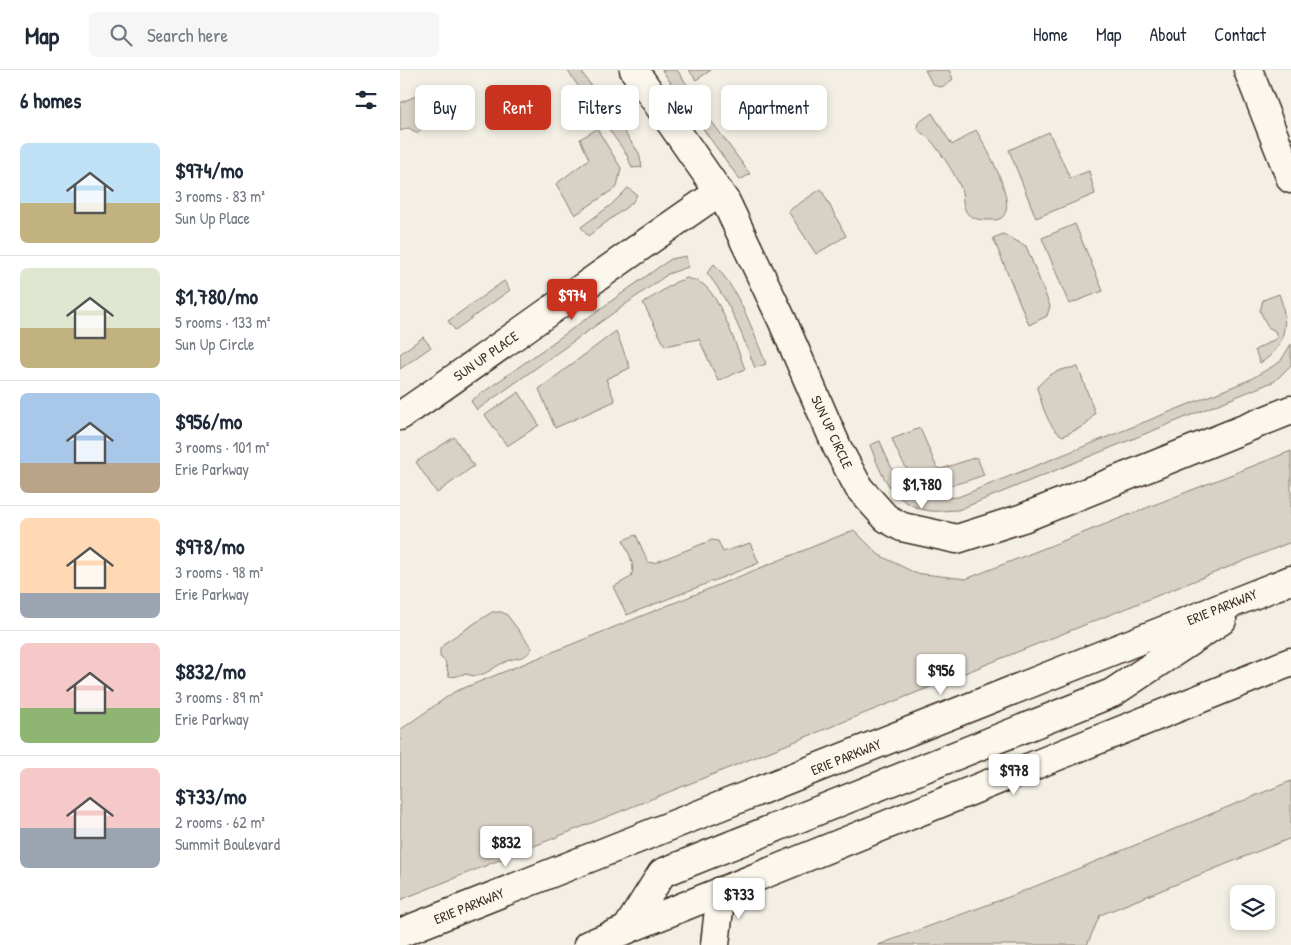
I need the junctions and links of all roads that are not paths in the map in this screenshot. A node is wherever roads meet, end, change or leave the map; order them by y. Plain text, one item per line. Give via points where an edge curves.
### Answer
1 (634, 70) edge
2 (1248, 70) edge
3 (1291, 179) edge
4 (719, 192) junction
5 (1291, 410) edge
6 (400, 416) edge
7 (1280, 584) edge
8 (1291, 662) edge
9 (721, 891) junction
10 (400, 933) edge
11 (628, 937) edge
12 (588, 945) edge
13 (715, 945) edge

1 - 4 main road, SUN UP CIRCLE
2 - 3 main road
4 - 5 main road, SUN UP CIRCLE via 754,260 833,439 859,488 886,518 902,527 956,538 966,536 1023,518
4 - 6 main road, SUN UP PLACE
7 - 10 main road, ERIE PARKWAY
7 - 11 main road via 1112,693 662,872
8 - 9 main road
9 - 11 main road
9 - 13 main road
11 - 12 main road

